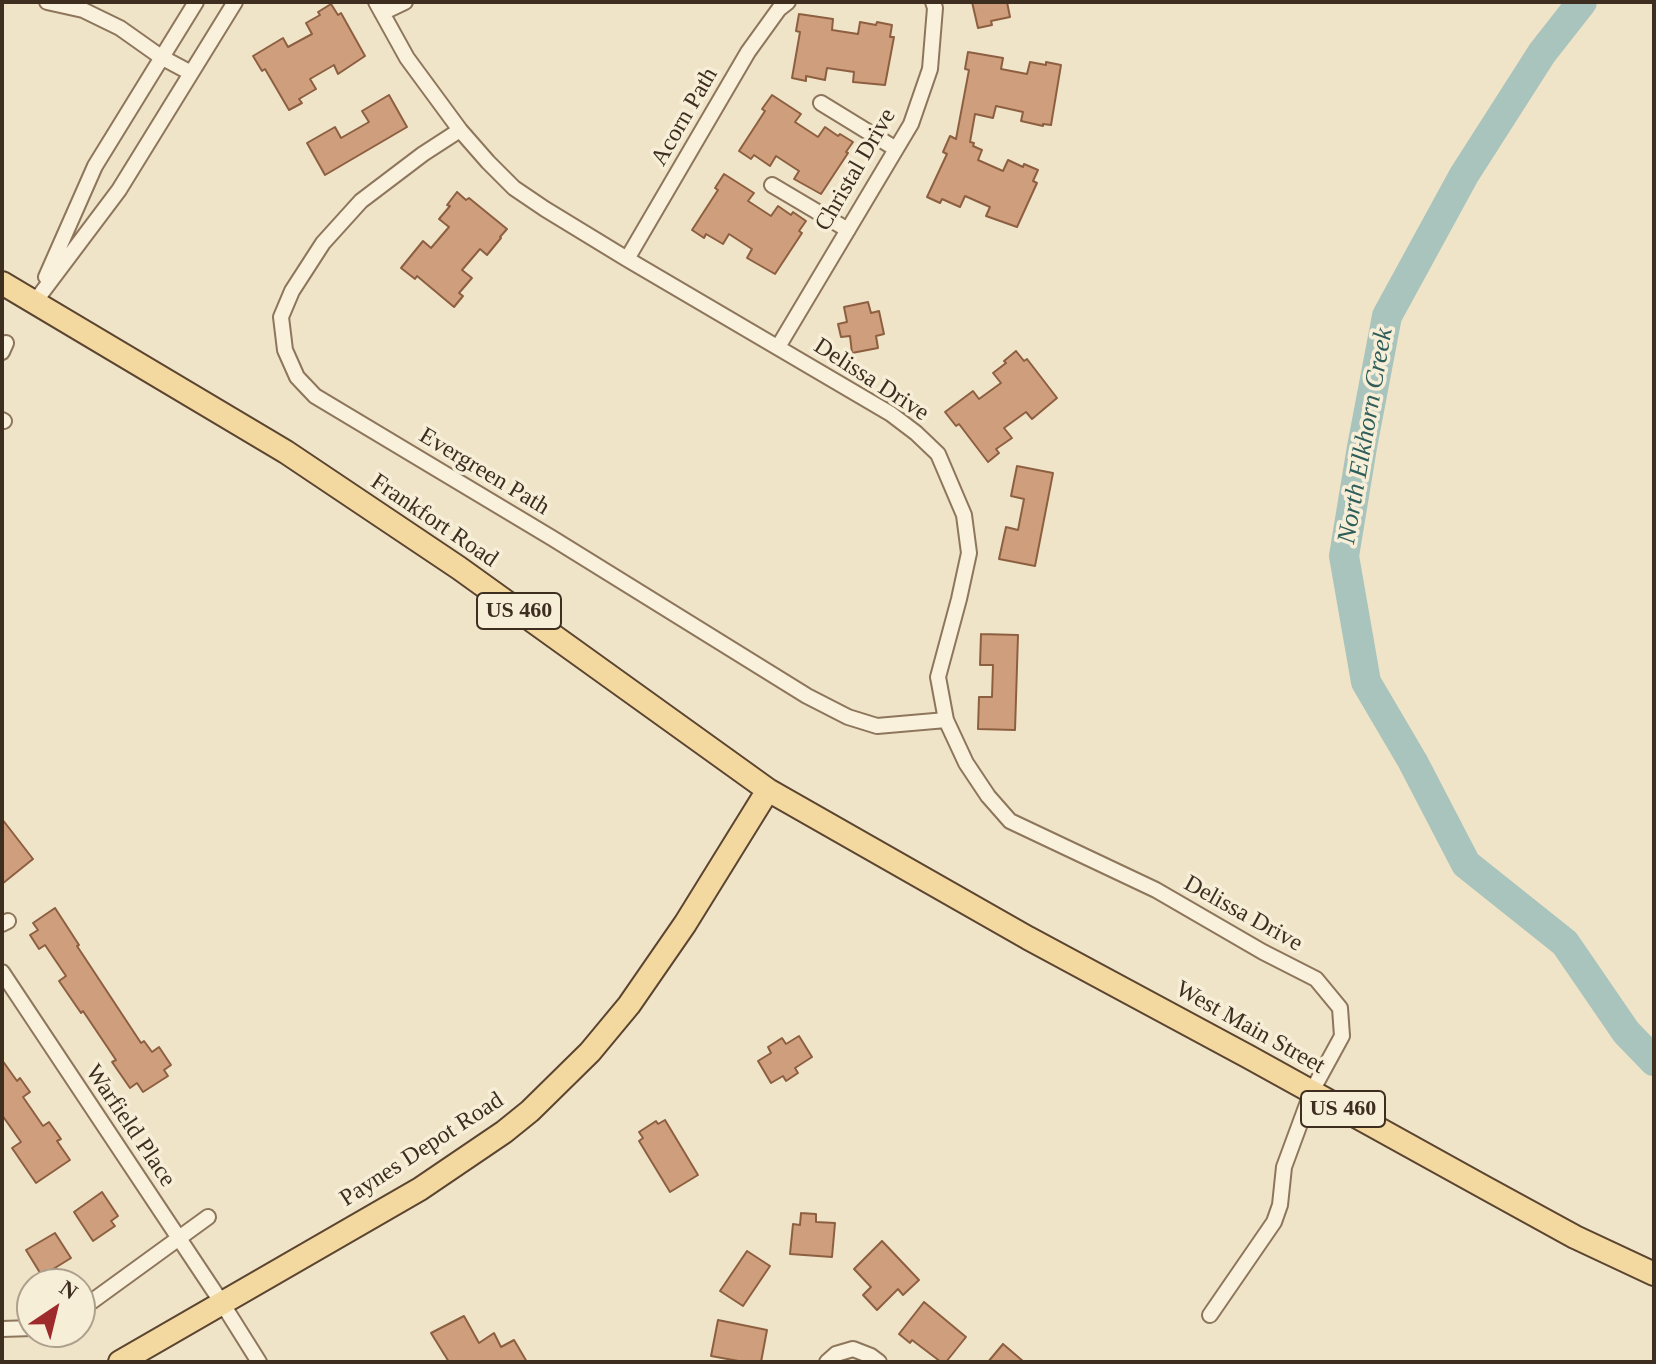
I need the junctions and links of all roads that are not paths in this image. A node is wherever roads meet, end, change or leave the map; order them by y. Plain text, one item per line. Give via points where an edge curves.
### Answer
1 (47, 2) edge
2 (196, 2) edge
3 (235, 2) edge
4 (405, 2) edge
5 (788, 2) edge
6 (933, 2) edge
7 (379, 8) edge
8 (161, 57) junction
9 (191, 73) junction
10 (821, 103) dead end
11 (460, 130) junction
12 (896, 149) junction
13 (772, 185) dead end
14 (848, 230) junction
15 (627, 259) junction
16 (2, 283) edge
17 (34, 303) junction
18 (778, 347) junction
19 (946, 720) junction
20 (768, 790) junction
21 (1033, 940) joint
22 (2, 972) edge
23 (1312, 1091) junction
24 (208, 1217) dead end
25 (179, 1238) junction
26 (1654, 1274) edge
27 (96, 1298) edge
28 (222, 1303) junction
29 (1210, 1315) dead end
30 (120, 1362) edge
31 (259, 1362) edge
32 (827, 1362) edge
33 (879, 1362) edge

1 - 8 street via 83,10
2 - 8 street
3 - 9 street
4 - 7 street
5 - 15 street, Acorn Path via 748,52
6 - 12 street, Christal Drive via 930,69 911,124
7 - 11 street, Delissa Drive via 407,58
8 - 9 street
8 - 17 street via 95,166
9 - 17 street via 119,190
10 - 12 street
11 - 15 street, Delissa Drive via 514,188
11 - 19 street, Evergreen Path via 361,201 323,243 281,317 285,350 297,377 315,396 807,696 877,726
12 - 14 street, Christal Drive
13 - 14 street
14 - 18 street, Christal Drive
15 - 18 street, Delissa Drive
16 - 17 main road, Frankfort Road / US 460
17 - 20 main road, Frankfort Road / US 460 via 286,452 459,568
18 - 19 street, Delissa Drive via 891,414 938,454 964,515 969,553 938,677
19 - 23 street, Delissa Drive via 966,763 1010,821 1156,890 1316,979 1340,1008 1342,1036
20 - 21 main road, Frankfort Road / US 460
20 - 28 main road, Paynes Depot Road via 629,1005 530,1111 420,1189
21 - 23 main road, West Main Street / US 460
22 - 25 street, Warfield Place
23 - 26 main road, West Main Street / US 460 via 1548,1222
23 - 29 street via 1284,1167 1274,1222
24 - 25 street
25 - 27 street
25 - 28 street, Warfield Place
28 - 30 main road, Paynes Depot Road
28 - 31 street, Warfield Place
32 - 33 street via 853,1349

